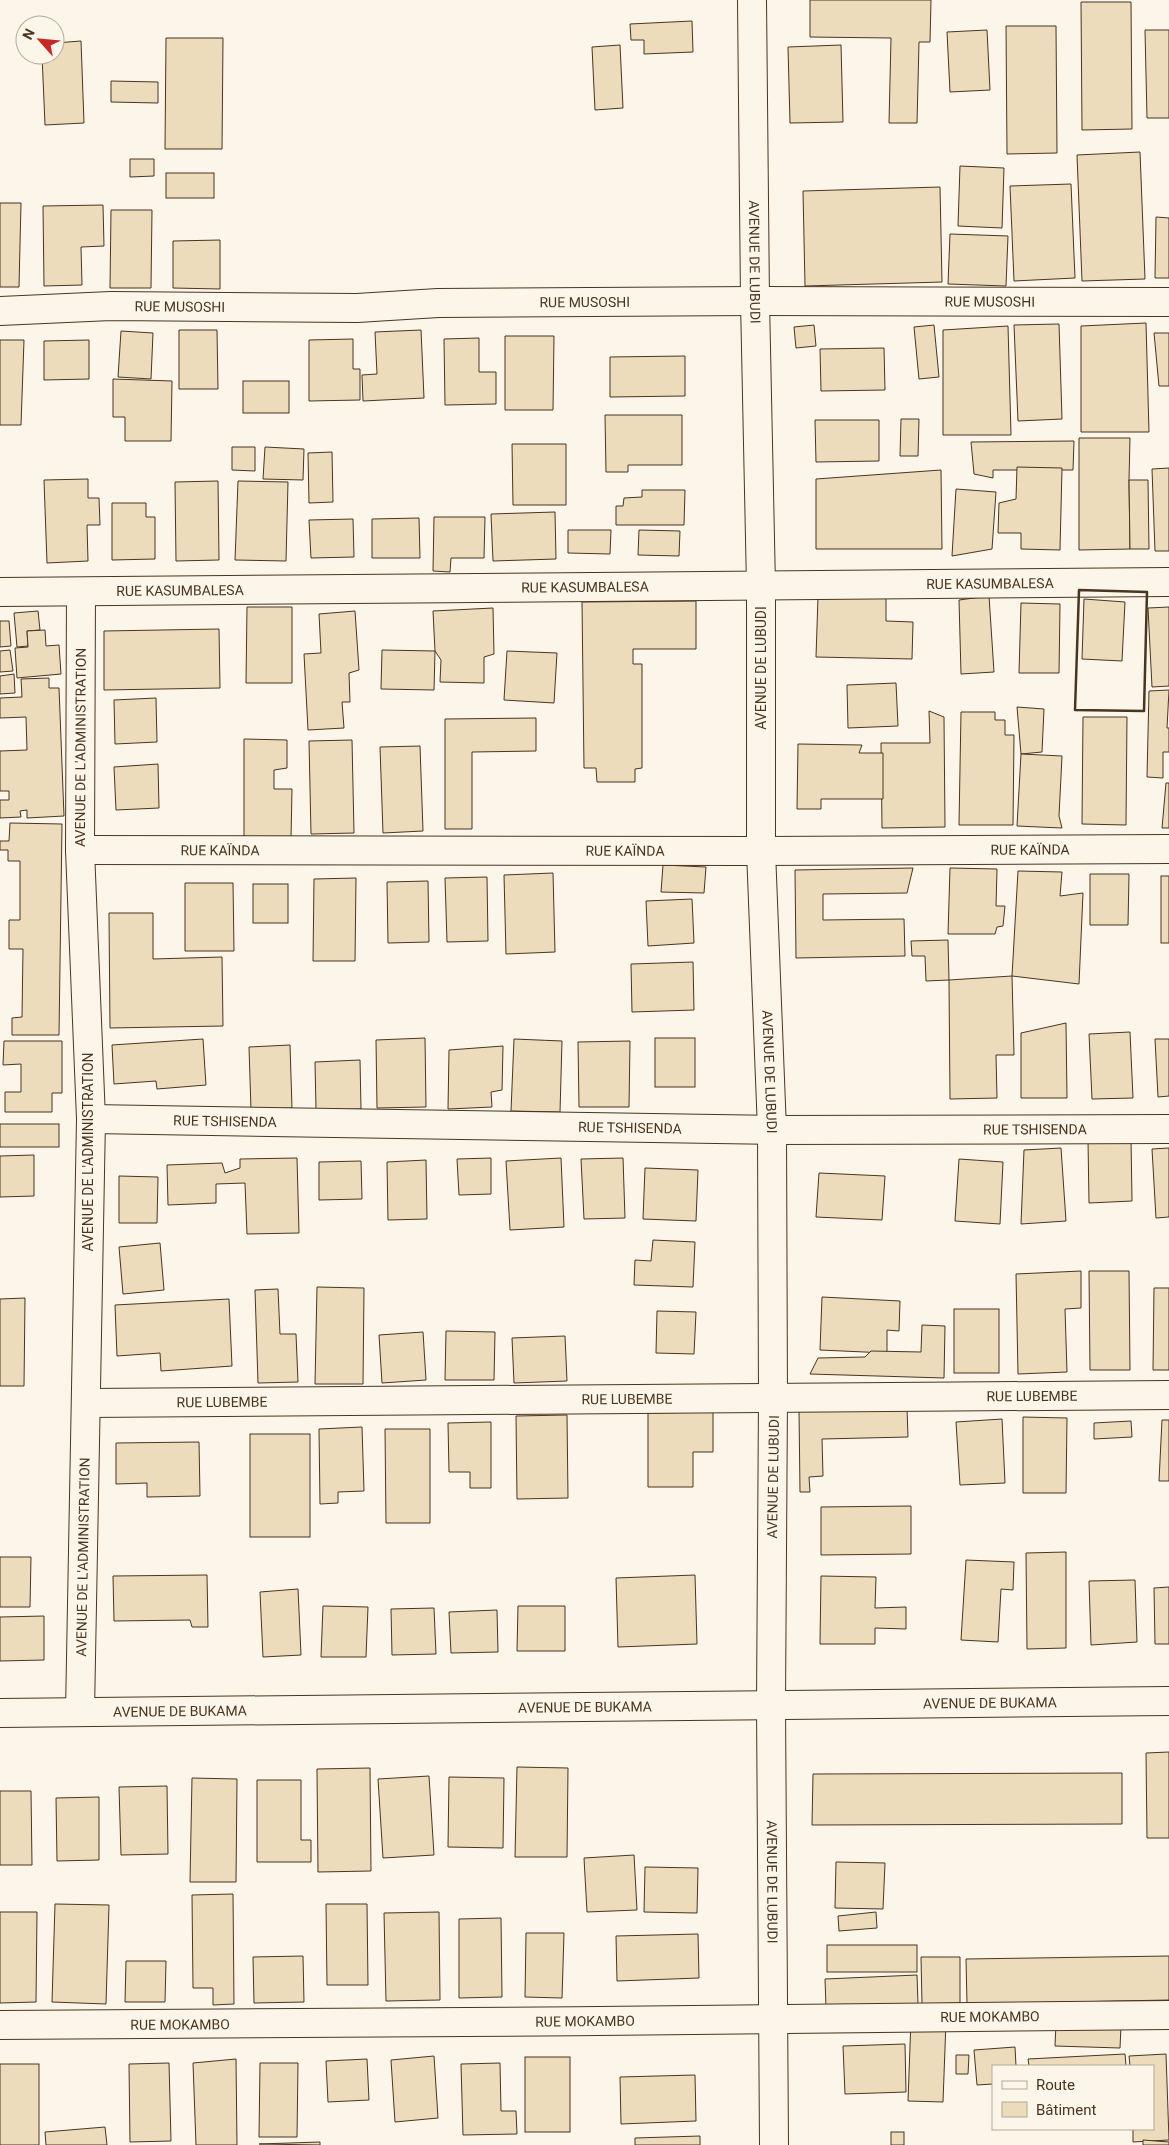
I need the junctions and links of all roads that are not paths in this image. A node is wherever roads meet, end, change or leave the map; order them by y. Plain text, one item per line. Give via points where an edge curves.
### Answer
1 (752, 0) edge
2 (755, 301) junction
3 (1169, 302) edge
4 (0, 311) edge
5 (1169, 582) edge
6 (761, 586) junction
7 (0, 592) edge
8 (80, 592) junction
9 (1169, 849) edge
10 (80, 850) junction
11 (761, 851) junction
12 (91, 1119) junction
13 (772, 1130) junction
14 (1169, 1130) edge
15 (1169, 1395) edge
16 (774, 1398) junction
17 (86, 1403) junction
18 (1169, 1701) edge
19 (770, 1705) junction
20 (80, 1712) junction
21 (0, 1713) edge
22 (1169, 2015) edge
23 (774, 2018) junction
24 (0, 2025) edge
25 (774, 2145) edge

1 - 2 street, AVENUE DE LUBUDI
2 - 3 street, RUE MUSOSHI
2 - 4 street, RUE MUSOSHI via 438,303 357,308 111,306
2 - 6 street, AVENUE DE LUBUDI
5 - 6 street, RUE KASUMBALESA
6 - 8 street, RUE KASUMBALESA
6 - 11 street, AVENUE DE LUBUDI
7 - 8 street, RUE KASUMBALESA
8 - 10 street, AVENUE DE L'ADMINISTRATION
9 - 11 street, RUE KAÏNDA
10 - 11 street, RUE KAÏNDA
10 - 12 street, AVENUE DE L'ADMINISTRATION
11 - 13 street, AVENUE DE LUBUDI
12 - 13 street, RUE TSHISENDA
12 - 17 street, AVENUE DE L'ADMINISTRATION
13 - 14 street, RUE TSHISENDA
13 - 16 street, AVENUE DE LUBUDI
15 - 16 street, RUE LUBEMBE
16 - 17 street, RUE LUBEMBE
16 - 19 street, AVENUE DE LUBUDI
17 - 20 street, AVENUE DE L'ADMINISTRATION
18 - 19 street, AVENUE DE BUKAMA
19 - 20 street, AVENUE DE BUKAMA
19 - 23 street, AVENUE DE LUBUDI
20 - 21 street, AVENUE DE BUKAMA
22 - 23 street, RUE MOKAMBO
23 - 24 street, RUE MOKAMBO
23 - 25 street, AVENUE DE LUBUDI

